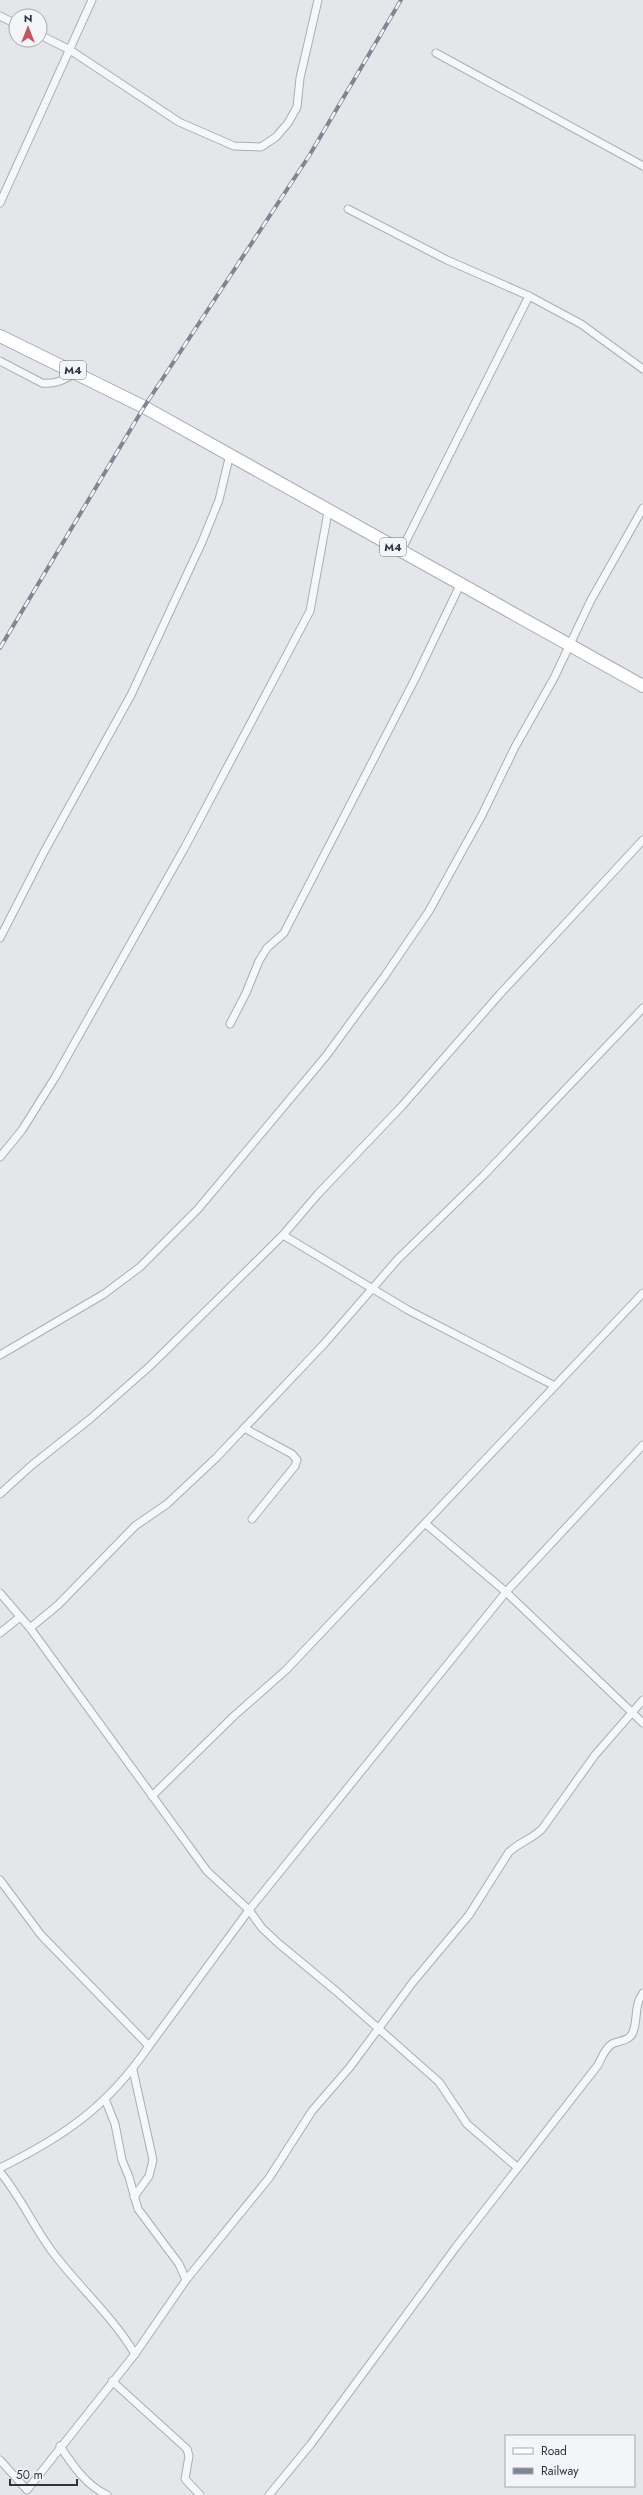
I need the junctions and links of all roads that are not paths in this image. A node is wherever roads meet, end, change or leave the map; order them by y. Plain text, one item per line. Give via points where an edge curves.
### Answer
1 (92, 0) edge
2 (318, 0) edge
3 (48, 39) edge
4 (70, 50) junction
5 (436, 53) dead end
6 (643, 166) edge
7 (0, 203) edge
8 (348, 209) dead end
9 (529, 296) junction
10 (0, 336) edge
11 (0, 361) edge
12 (643, 369) edge
13 (78, 372) junction
14 (230, 454) junction
15 (643, 508) edge
16 (328, 512) junction
17 (401, 551) junction
18 (461, 583) junction
19 (569, 646) junction
20 (643, 686) edge
21 (643, 840) edge
22 (0, 938) edge
23 (643, 1008) edge
24 (230, 1024) dead end
25 (0, 1157) edge
26 (283, 1235) junction
27 (371, 1289) junction
28 (643, 1293) edge
29 (0, 1355) edge
30 (555, 1386) junction
31 (244, 1428) junction
32 (643, 1445) edge
33 (0, 1494) edge
34 (252, 1518) dead end
35 (426, 1524) junction
36 (506, 1592) junction
37 (0, 1593) edge
38 (20, 1617) junction
39 (30, 1628) junction
40 (0, 1633) edge
41 (643, 1700) edge
42 (631, 1712) junction
43 (643, 1723) edge
44 (152, 1796) junction
45 (0, 1880) edge
46 (250, 1910) junction
47 (643, 1993) edge
48 (378, 2030) junction
49 (149, 2046) junction
50 (133, 2070) junction
51 (105, 2099) junction
52 (0, 2168) edge
53 (518, 2168) junction
54 (0, 2172) edge
55 (134, 2197) junction
56 (186, 2280) junction
57 (135, 2354) junction
58 (112, 2382) junction
59 (60, 2446) junction
60 (0, 2460) edge
61 (24, 2492) edge
62 (107, 2495) edge
63 (200, 2495) edge
64 (269, 2495) edge

1 - 4 street
2 - 4 street via 300,78 297,107 276,137 261,147 234,146 179,122
3 - 4 street
4 - 7 street
5 - 6 street
8 - 9 street via 448,260
9 - 12 street via 581,324
9 - 17 street
10 - 13 main road, M4
11 - 13 street via 42,383 49,384 58,383
13 - 14 main road, M4
14 - 16 main road, M4
14 - 22 street via 219,500 202,542 131,695 44,852
15 - 19 street
16 - 17 main road, M4
16 - 25 street via 310,611 185,847 56,1076 22,1130
17 - 18 main road, M4
18 - 19 main road, M4
18 - 24 street via 415,679 284,933 267,948 259,961
19 - 20 main road, M4
19 - 29 street via 482,815 429,911 326,1056 198,1209 140,1267 104,1294
21 - 26 street
23 - 27 street
26 - 27 street
26 - 33 street via 150,1366 90,1420 32,1465
27 - 30 street
27 - 31 street via 324,1344
28 - 30 street
30 - 35 street
31 - 34 street via 292,1454 297,1460 295,1466
31 - 39 street via 167,1504 135,1526 58,1605
32 - 36 street
35 - 36 street
35 - 44 street via 286,1670 235,1715
36 - 42 street
36 - 46 street
37 - 38 street
38 - 39 street
38 - 40 street
39 - 44 street
41 - 42 street
42 - 43 street
42 - 48 street via 595,1755 542,1829 533,1838 516,1845 509,1852 469,1915 413,1982
44 - 46 street via 207,1871
45 - 49 street via 41,1935
46 - 48 street via 262,1928 278,1943
46 - 49 street
47 - 53 street via 637,2007 632,2033 628,2038 611,2044
48 - 53 street via 439,2082 467,2124
48 - 56 street via 312,2111 269,2178
49 - 50 street
50 - 51 street
50 - 55 street via 153,2160 149,2176
51 - 52 street via 68,2131
51 - 55 street via 115,2124 122,2160
53 - 64 street via 456,2247 312,2444
54 - 57 street via 13,2188 53,2254 99,2310 124,2335
55 - 56 street via 144,2219 179,2264
56 - 57 street
57 - 58 street
58 - 59 street
58 - 63 street via 188,2449 185,2479
59 - 61 street
59 - 62 street via 83,2477 95,2489
60 - 61 street

